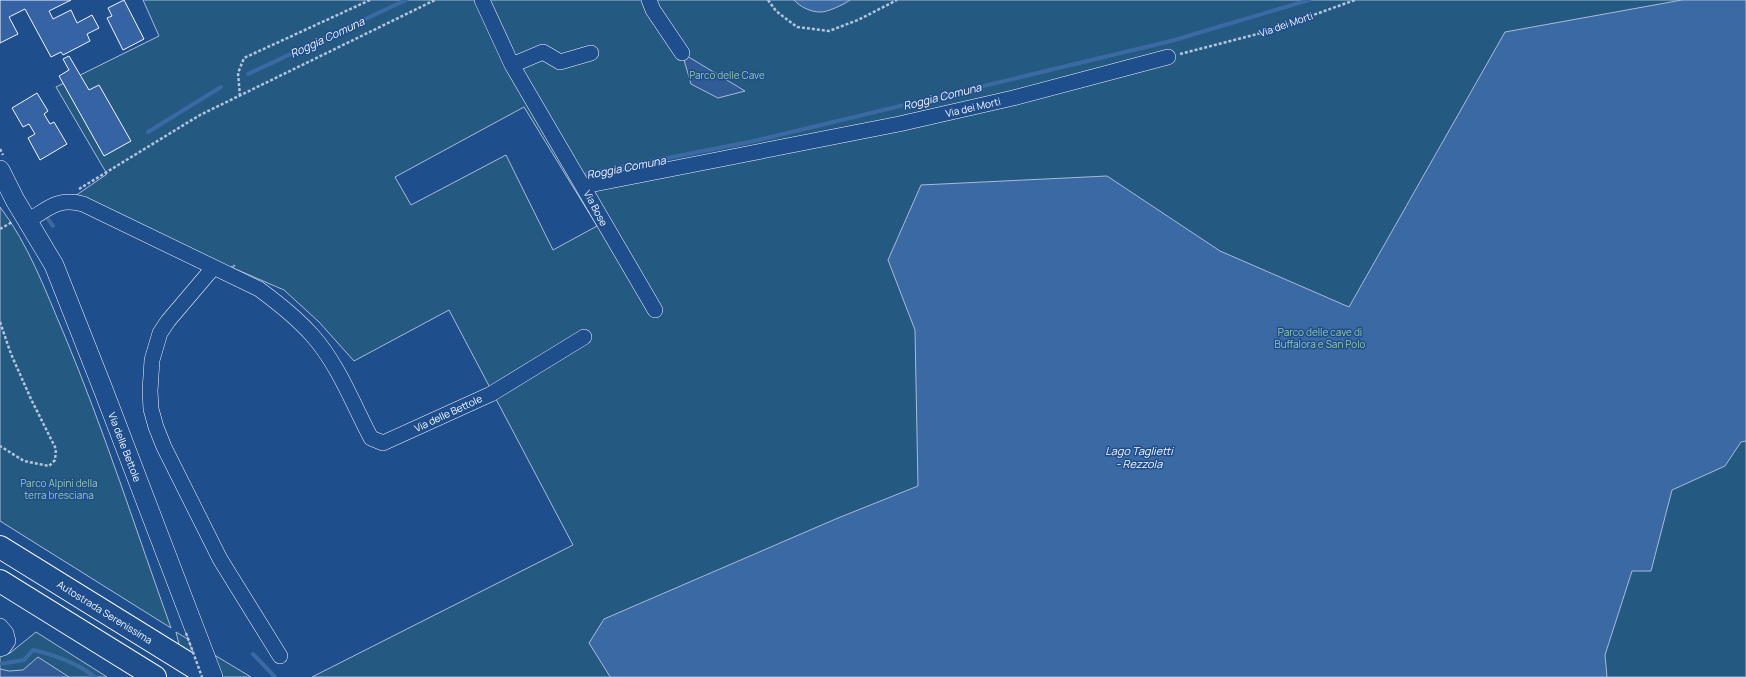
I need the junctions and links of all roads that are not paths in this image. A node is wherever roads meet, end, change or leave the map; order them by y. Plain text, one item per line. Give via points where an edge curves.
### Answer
1 (482, 0) edge
2 (649, 0) edge
3 (591, 53) dead end
4 (682, 53) dead end
5 (1168, 57) road end
6 (512, 65) junction
7 (0, 170) edge
8 (0, 186) edge
9 (584, 186) junction
10 (15, 200) junction
11 (22, 220) junction
12 (213, 268) junction
13 (655, 310) dead end
14 (584, 337) dead end
15 (0, 548) edge
16 (0, 581) edge
17 (0, 626) edge
18 (0, 648) edge
19 (280, 656) dead end
20 (155, 677) edge
21 (210, 677) edge
22 (213, 677) edge

1 - 6 street, Via Bose
2 - 4 street
3 - 6 street via 560,62 543,52
5 - 9 street, Via dei Morti via 1013,98 898,124
6 - 9 street, Via Bose
7 - 10 main road, Via delle Bettole
8 - 10 main road, Via delle Bettole
9 - 13 street, Via Bose
10 - 11 main road, Via delle Bettole
11 - 12 street, Via delle Bettole via 56,203 83,204
11 - 22 main road, Via delle Bettole via 54,265 104,389 192,636
12 - 14 street, Via delle Bettole via 259,289 296,318 332,362 371,438 383,443 491,394
12 - 19 street via 160,333 152,360 152,409 164,447 220,559
15 - 21 highway, Autostrada Serenissima
16 - 20 highway
17 - 18 street via 8,641

